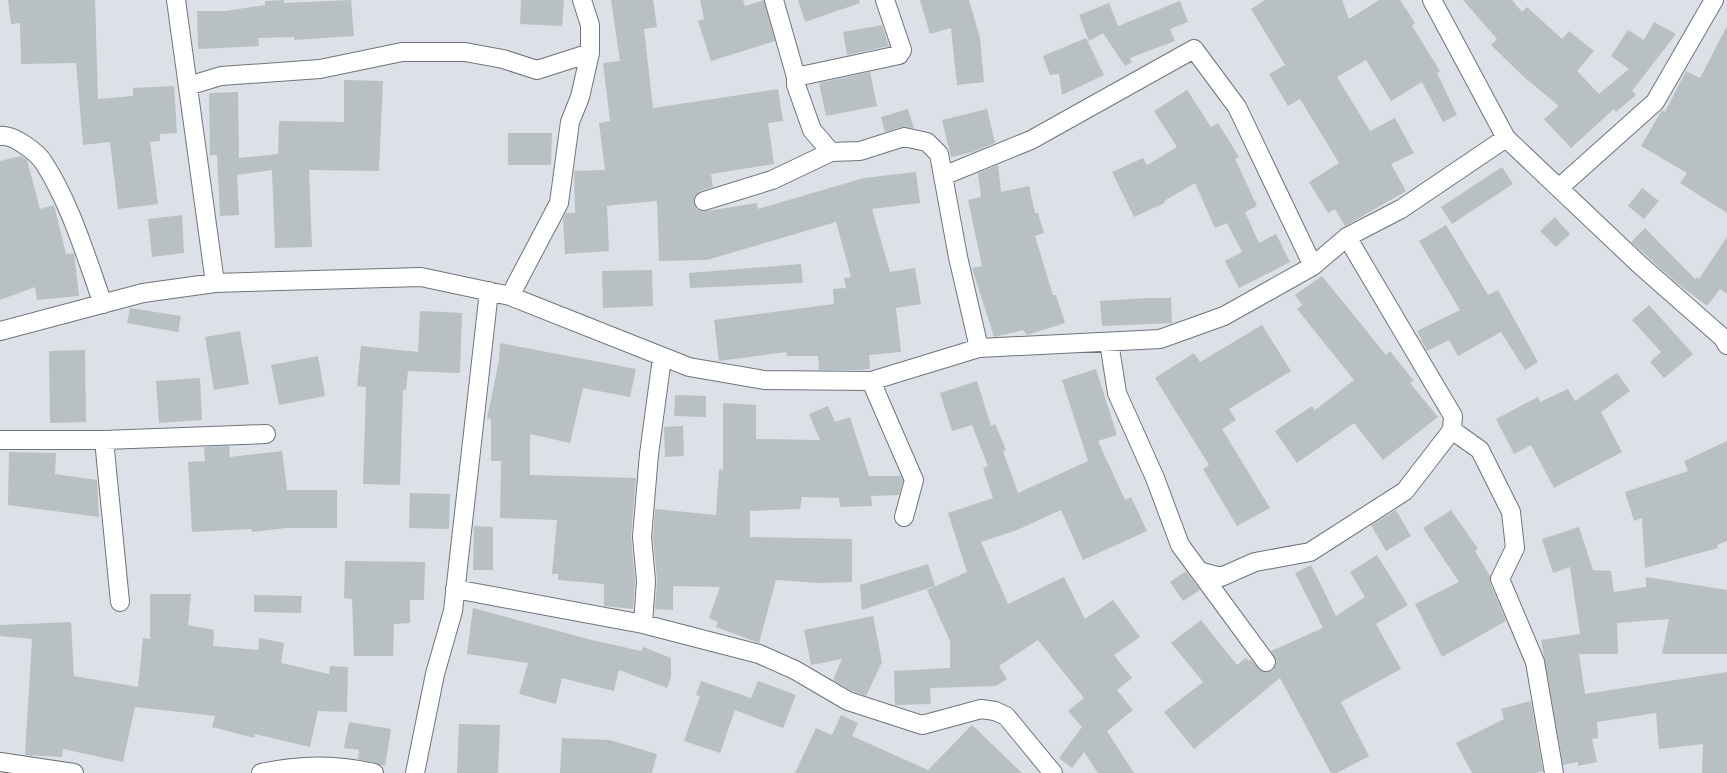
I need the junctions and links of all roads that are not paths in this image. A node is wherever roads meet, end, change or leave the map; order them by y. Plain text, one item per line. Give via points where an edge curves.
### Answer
1 (176, 0) edge
2 (582, 0) edge
3 (774, 0) edge
4 (885, 0) edge
5 (1432, 0) edge
6 (1715, 0) edge
7 (1727, 9) edge
8 (590, 53) junction
9 (796, 77) junction
10 (188, 86) junction
11 (0, 136) edge
12 (1506, 138) junction
13 (832, 152) junction
14 (943, 176) junction
15 (1560, 187) junction
16 (704, 201) dead end
17 (1347, 237) junction
18 (1313, 266) junction
19 (215, 283) junction
20 (490, 290) junction
21 (510, 296) junction
22 (103, 304) junction
23 (0, 331) edge
24 (1109, 342) junction
25 (1727, 345) edge
26 (979, 348) junction
27 (662, 358) junction
28 (870, 381) junction
29 (1452, 430) junction
30 (266, 434) dead end
31 (0, 440) edge
32 (104, 440) junction
33 (904, 516) dead end
34 (1202, 572) junction
35 (456, 589) junction
36 (120, 602) dead end
37 (643, 624) junction
38 (1266, 662) dead end
39 (0, 762) edge
40 (74, 773) edge
41 (260, 773) edge
42 (374, 773) edge
43 (415, 773) edge
44 (1053, 773) edge
45 (1554, 773) edge

1 - 10 street
2 - 8 street via 590,26
3 - 9 street
4 - 9 street via 902,50 899,55
5 - 12 street
6 - 7 street
6 - 15 street via 1655,102
8 - 10 street via 537,70 465,52 402,52 320,69 221,76
8 - 21 street via 580,97 570,122 559,203
9 - 13 street via 812,130
10 - 19 street
11 - 22 street via 16,138 43,161 70,215
12 - 15 street
12 - 17 street via 1401,209
13 - 14 street via 860,151 904,137 918,139 927,142 939,154
13 - 16 street via 772,180
14 - 18 street via 1031,140 1194,49 1237,107
14 - 26 street
15 - 25 street
17 - 18 street
17 - 29 street via 1453,416
18 - 24 street via 1224,316 1160,339
19 - 20 street via 422,277
19 - 22 street
20 - 21 street
20 - 35 street
21 - 27 street
22 - 23 street
24 - 26 street
24 - 34 street via 1117,393 1155,478 1180,545
26 - 28 street
27 - 28 street via 689,367 764,380
27 - 37 street via 642,537 646,581
28 - 33 street via 914,480
29 - 34 street via 1404,491 1310,552 1255,562 1221,577
29 - 45 street via 1480,450 1511,512 1515,548 1500,579 1535,662
30 - 32 street
31 - 32 street
32 - 36 street
34 - 38 street
35 - 37 street
35 - 43 street
37 - 44 street via 759,654 795,670 848,701 922,725 981,709 995,711 1006,716
39 - 40 street
41 - 42 street via 285,768 351,768

